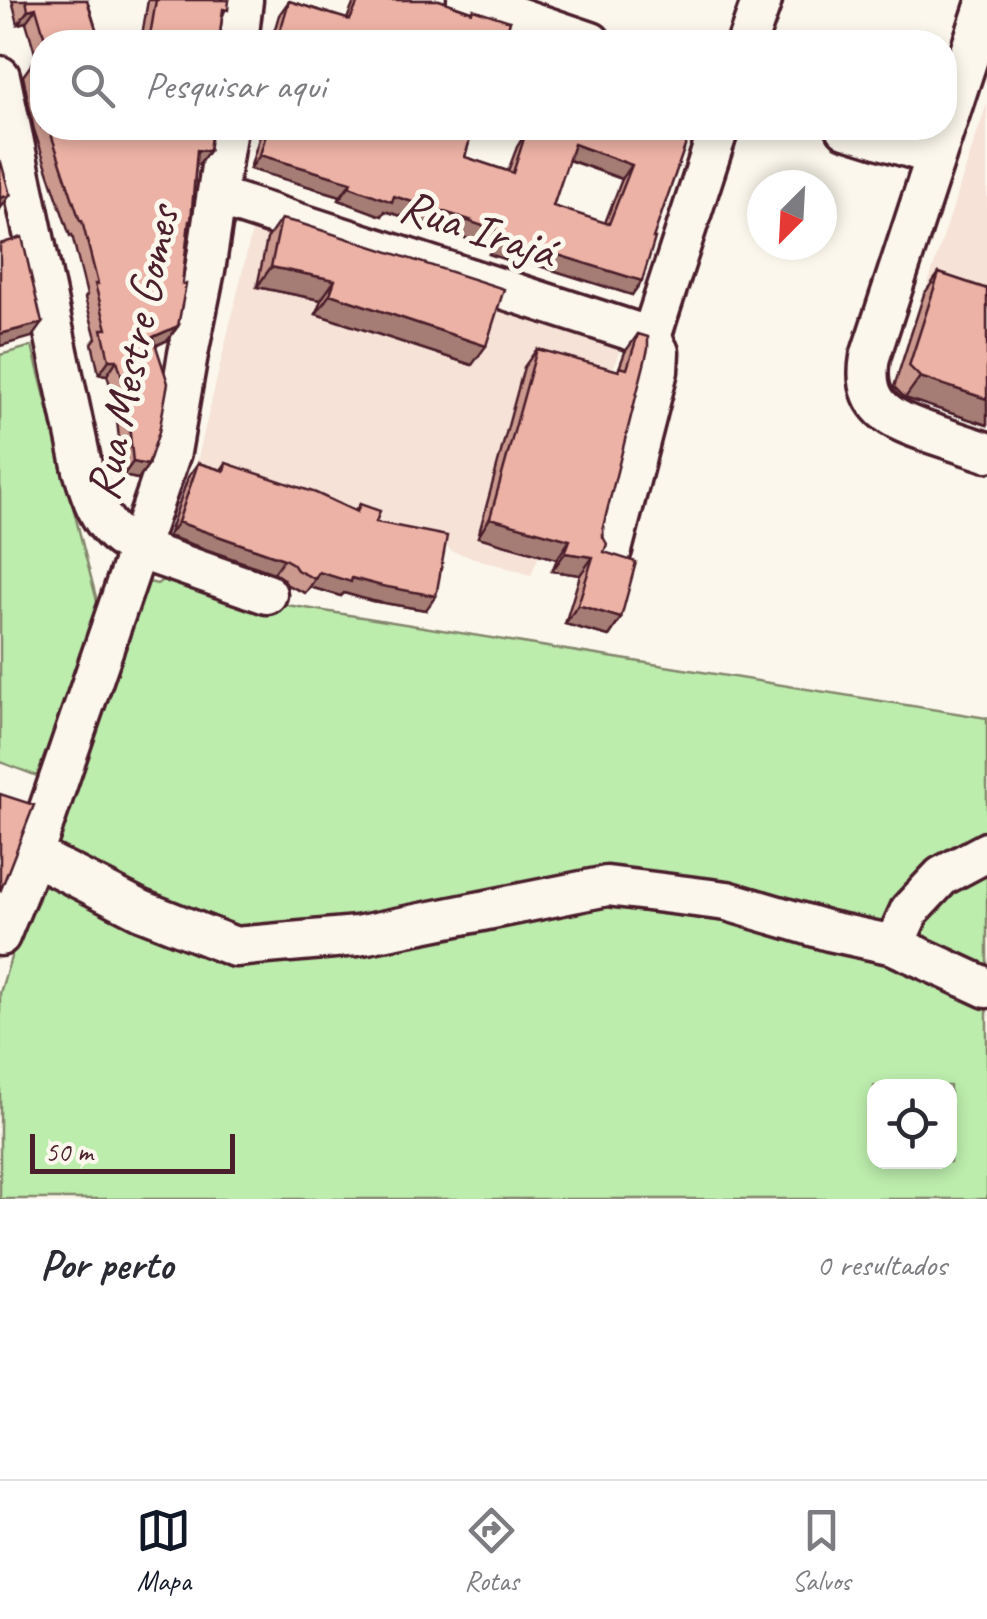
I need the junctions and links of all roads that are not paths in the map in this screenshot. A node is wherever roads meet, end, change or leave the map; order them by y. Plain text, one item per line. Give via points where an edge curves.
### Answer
1 (243, 0) edge
2 (467, 0) edge
3 (762, 0) edge
4 (987, 0) edge
5 (239, 30) edge
6 (556, 30) edge
7 (751, 30) edge
8 (0, 76) edge
9 (957, 92) edge
10 (225, 140) edge
11 (715, 140) edge
12 (885, 140) edge
13 (941, 140) edge
14 (936, 156) junction
15 (218, 197) junction
16 (652, 336) junction
17 (987, 452) edge
18 (138, 549) junction
19 (612, 550) edge
20 (266, 594) dead end
21 (987, 852) edge
22 (32, 855) junction
23 (0, 936) edge
24 (894, 945) junction
25 (987, 988) edge

1 - 5 street
2 - 6 street
3 - 7 street
4 - 9 street
8 - 18 street via 92,500 104,523
10 - 15 street, Rua Mestre Gomes
11 - 16 street
12 - 14 street
13 - 14 street
14 - 17 street via 870,358 869,388 887,414 907,425
15 - 16 street, Rua Irajá
15 - 18 street, Rua Mestre Gomes via 172,452
16 - 19 street via 658,371
18 - 20 street
18 - 22 street, Rua Mestre Gomes
21 - 24 street via 942,876 910,910
22 - 23 street, Rua Mestre Gomes
22 - 24 street via 140,910 235,946 356,936 607,886 727,901
24 - 25 street

